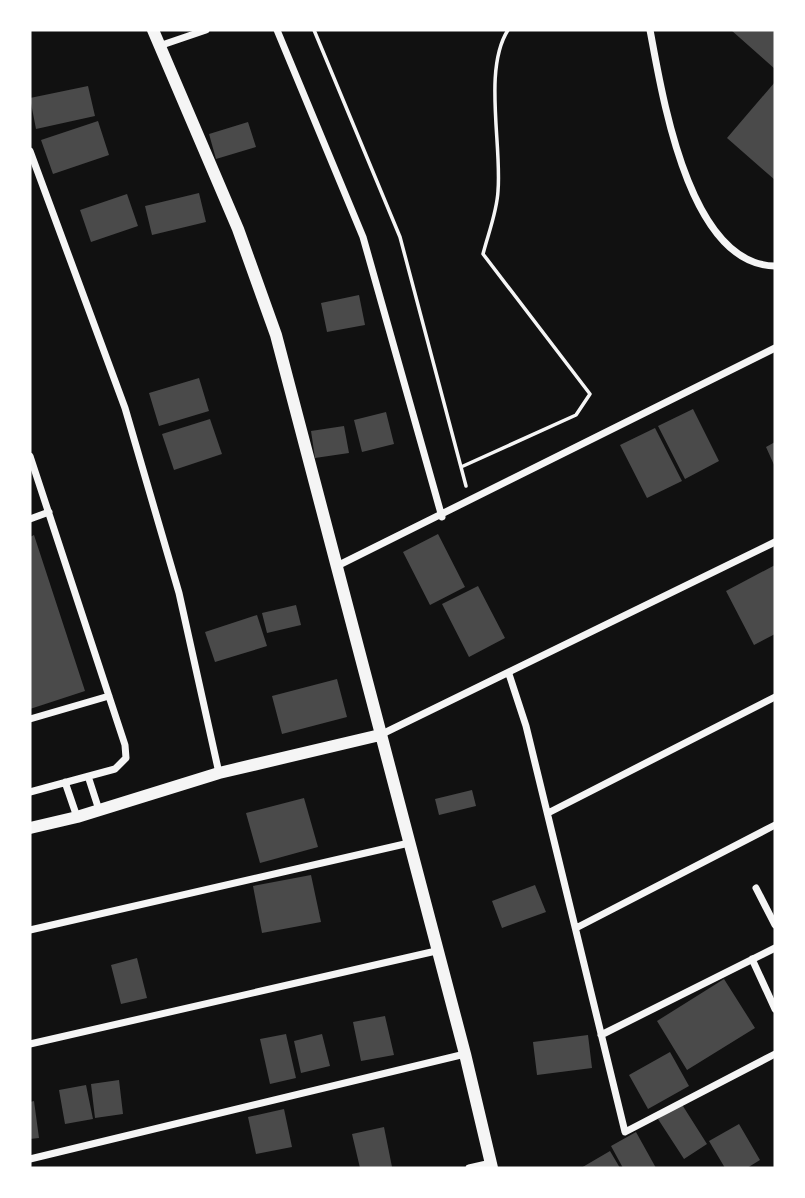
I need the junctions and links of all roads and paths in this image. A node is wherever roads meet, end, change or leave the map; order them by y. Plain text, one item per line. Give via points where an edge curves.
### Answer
1 (153, 30) edge
2 (206, 30) edge
3 (277, 30) edge
4 (314, 30) edge
5 (509, 30) edge
6 (650, 30) edge
7 (159, 46) junction
8 (30, 151) edge
9 (775, 266) edge
10 (775, 348) edge
11 (30, 456) edge
12 (40, 484) junction
13 (30, 487) edge
14 (49, 512) junction
15 (442, 517) junction
16 (30, 519) edge
17 (775, 542) edge
18 (337, 566) junction
19 (509, 674) junction
20 (109, 696) junction
21 (775, 697) edge
22 (30, 719) edge
23 (380, 735) junction
24 (219, 772) junction
25 (88, 776) junction
26 (65, 782) junction
27 (30, 792) edge
28 (99, 810) junction
29 (548, 813) junction
30 (77, 817) junction
31 (775, 825) edge
32 (30, 828) edge
33 (409, 843) junction
34 (756, 888) dead end
35 (775, 925) edge
36 (576, 928) junction
37 (30, 930) edge
38 (775, 948) edge
39 (436, 951) junction
40 (752, 959) junction
41 (775, 1009) edge
42 (601, 1035) junction
43 (30, 1044) edge
44 (465, 1054) junction
45 (775, 1054) edge
46 (30, 1159) edge
47 (491, 1166) edge
48 (469, 1168) edge

1 - 7 street
2 - 7 street
3 - 15 street via 363,237
4 - 5 path via 400,237 461,467 576,415 590,394 483,254 498,192 496,93 500,42
6 - 9 street via 682,171 707,220 747,258
7 - 18 street via 263,295
8 - 24 street via 125,408 179,593
10 - 15 street
11 - 12 street
12 - 13 street
12 - 14 street
14 - 16 street
14 - 20 street
15 - 18 street
17 - 19 street
18 - 23 street
19 - 23 street
19 - 29 street
20 - 22 street
20 - 25 street via 126,758 115,769
21 - 29 street
23 - 24 street
23 - 33 street
24 - 28 street
25 - 26 street
25 - 28 street
26 - 27 street
26 - 30 street
28 - 30 street
29 - 36 street
30 - 32 street
31 - 36 street
33 - 37 street
33 - 39 street
34 - 35 street
36 - 42 street
38 - 40 street
39 - 43 street
39 - 44 street
40 - 41 street
40 - 42 street
42 - 45 street via 625,1132
44 - 46 street
44 - 47 street
47 - 48 street

